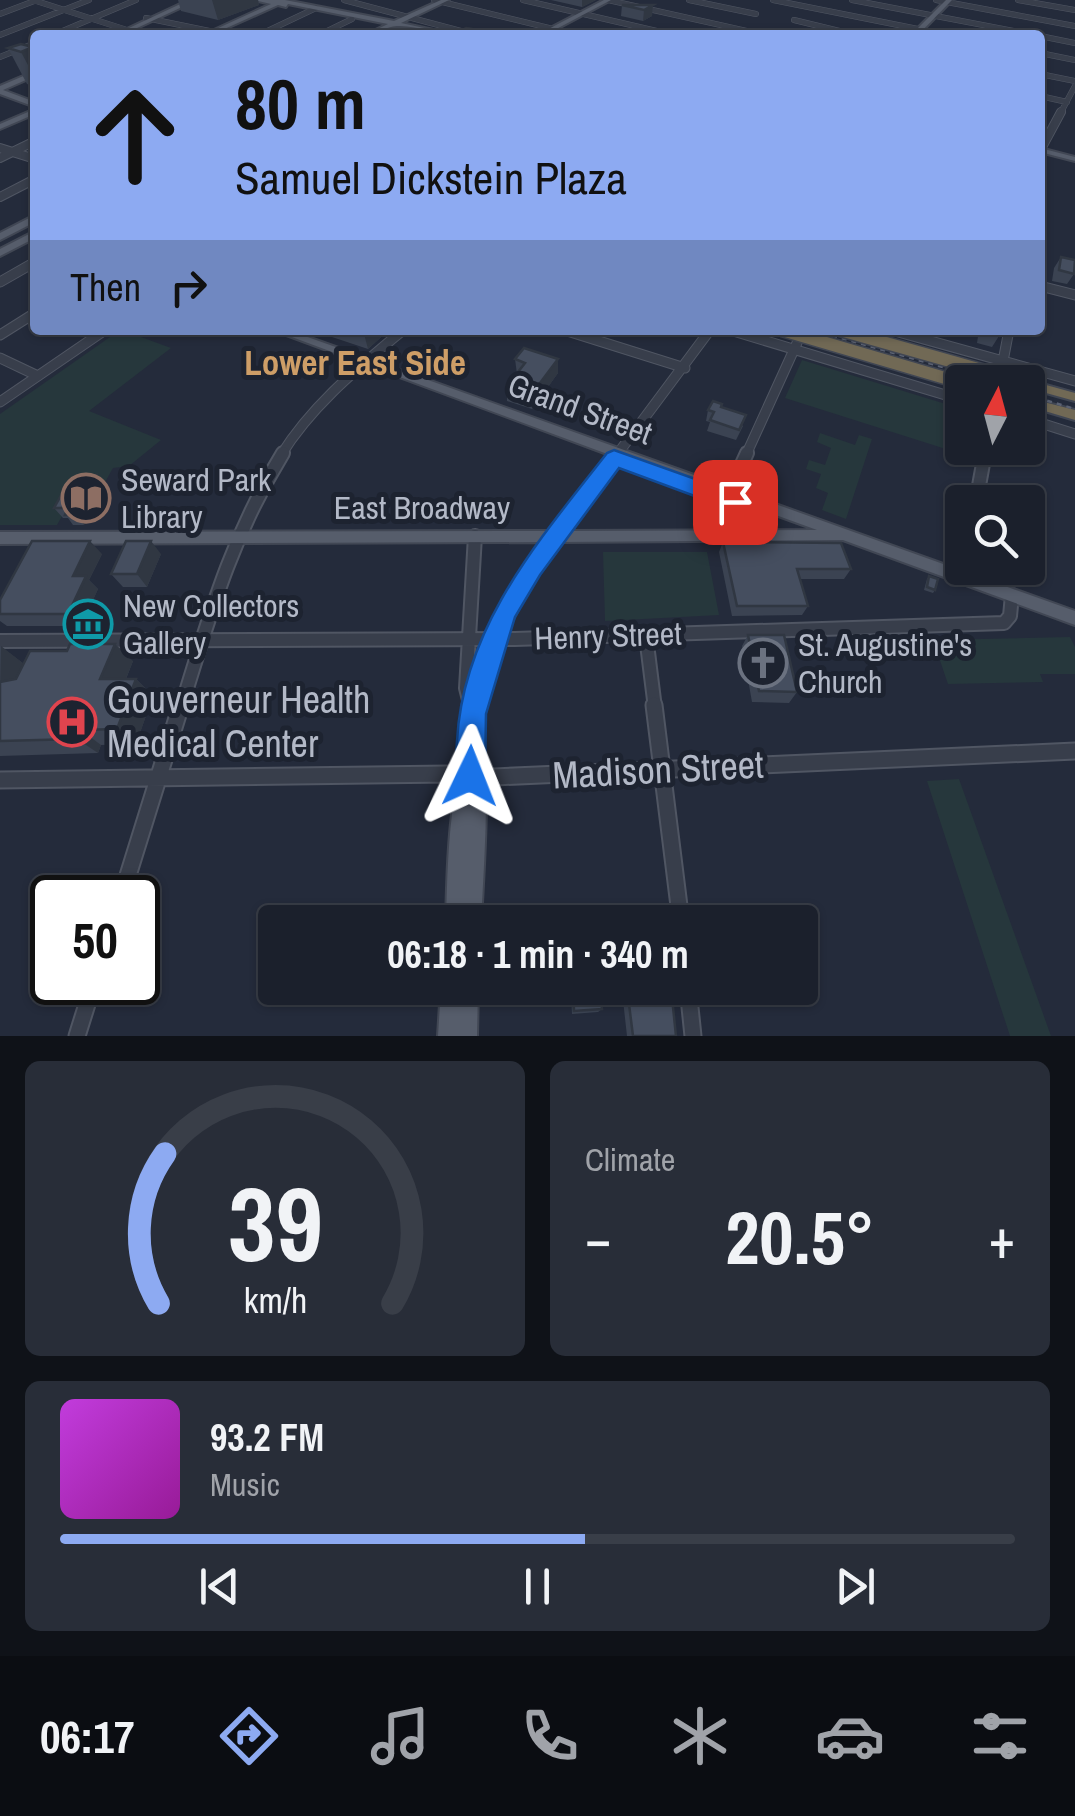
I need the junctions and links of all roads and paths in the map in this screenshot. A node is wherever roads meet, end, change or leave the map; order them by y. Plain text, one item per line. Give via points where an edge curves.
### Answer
1 (35, 0) edge
2 (89, 0) edge
3 (136, 0) edge
4 (186, 0) edge
5 (194, 0) edge
6 (256, 0) edge
7 (344, 0) edge
8 (523, 0) edge
9 (608, 0) edge
10 (689, 0) edge
11 (852, 0) edge
12 (936, 0) edge
13 (1018, 0) edge
14 (279, 1) edge
15 (441, 1) edge
16 (775, 1) edge
17 (948, 1) edge
18 (314, 9) junction
19 (63, 10) junction
20 (1075, 10) edge
21 (0, 14) edge
22 (582, 14) junction
23 (408, 16) junction
24 (933, 16) junction
25 (149, 18) junction
26 (352, 18) junction
27 (91, 19) junction
28 (794, 20) dead end
29 (390, 25) junction
30 (1075, 26) edge
31 (735, 28) junction
32 (552, 29) junction
33 (65, 30) edge
34 (115, 30) edge
35 (123, 30) edge
36 (198, 30) edge
37 (216, 30) edge
38 (270, 30) edge
39 (329, 30) edge
40 (379, 30) edge
41 (386, 30) edge
42 (412, 30) edge
43 (458, 30) edge
44 (556, 30) edge
45 (652, 30) edge
46 (732, 30) edge
47 (744, 30) edge
48 (835, 30) edge
49 (907, 30) edge
50 (918, 30) edge
51 (1006, 30) edge
52 (0, 35) edge
53 (1045, 37) edge
54 (1075, 43) edge
55 (30, 44) edge
56 (1045, 55) edge
57 (1, 56) edge
58 (1075, 60) edge
59 (18, 62) edge
60 (30, 71) edge
61 (1045, 75) edge
62 (1075, 84) edge
63 (0, 89) edge
64 (30, 95) edge
65 (1045, 97) edge
66 (1066, 102) junction
67 (30, 105) edge
68 (30, 111) edge
69 (0, 127) edge
70 (1045, 138) edge
71 (30, 143) edge
72 (0, 148) edge
73 (12, 152) junction
74 (1045, 154) edge
75 (30, 157) edge
76 (0, 158) edge
77 (1075, 161) edge
78 (30, 182) edge
79 (0, 197) edge
80 (30, 221) edge
81 (0, 223) edge
82 (16, 229) junction
83 (30, 234) edge
84 (0, 237) edge
85 (30, 237) edge
86 (0, 253) edge
87 (30, 265) edge
88 (0, 282) edge
89 (1045, 287) edge
90 (1075, 295) edge
91 (30, 316) edge
92 (0, 335) edge
93 (98, 335) edge
94 (300, 335) edge
95 (396, 335) edge
96 (598, 335) edge
97 (707, 335) edge
98 (747, 335) edge
99 (799, 335) edge
100 (801, 335) edge
101 (858, 335) edge
102 (904, 335) edge
103 (908, 335) edge
104 (1008, 335) edge
105 (794, 349) junction
106 (0, 358) edge
107 (1004, 362) junction
108 (365, 363) junction
109 (963, 365) edge
110 (1003, 365) edge
111 (685, 368) junction
112 (38, 376) junction
113 (890, 378) junction
114 (945, 378) edge
115 (1075, 382) edge
116 (1045, 388) edge
117 (945, 395) edge
118 (1075, 397) edge
119 (0, 402) edge
120 (1045, 407) edge
121 (1075, 416) edge
122 (1045, 425) edge
123 (1075, 434) edge
124 (617, 455) junction
125 (727, 496) junction
126 (843, 534) junction
127 (238, 536) junction
128 (475, 536) junction
129 (554, 537) junction
130 (0, 538) edge
131 (945, 567) edge
132 (990, 585) edge
133 (1012, 595) junction
134 (1075, 618) edge
135 (646, 636) junction
136 (469, 639) junction
137 (494, 639) junction
138 (202, 640) junction
139 (0, 641) edge
140 (472, 714) junction
141 (1075, 751) edge
142 (661, 770) junction
143 (470, 776) junction
144 (0, 780) edge
145 (158, 780) junction
146 (128, 875) edge
147 (457, 905) edge
148 (472, 905) edge
149 (679, 905) edge
150 (87, 1005) edge
151 (451, 1005) edge
152 (467, 1005) edge
153 (690, 1005) edge
154 (78, 1036) edge
155 (450, 1036) edge
156 (466, 1036) edge
157 (693, 1036) edge

1 - 19 street
1 - 21 street
2 - 19 street
3 - 27 street
4 - 25 main road
5 - 25 main road
6 - 14 main road
7 - 23 street
8 - 22 street
9 - 22 main road
9 - 31 street
10 - 31 street via 757,13
11 - 24 street
12 - 17 street
13 - 20 street
14 - 18 main road
14 - 37 main road
15 - 23 main road
15 - 32 street
16 - 49 street
17 - 24 main road
17 - 30 street
18 - 26 main road
18 - 29 main road
18 - 38 street
19 - 27 street
19 - 52 street
22 - 32 main road
22 - 45 street
23 - 29 main road
23 - 43 street
24 - 50 main road
24 - 51 street
25 - 35 main road
25 - 36 street
26 - 29 main road
26 - 39 street
27 - 33 street
27 - 34 street
28 - 48 street
29 - 40 main road
29 - 41 main road
29 - 42 main road
31 - 46 street
31 - 47 street
32 - 44 street
53 - 54 street
55 - 57 street
56 - 58 street
57 - 59 street
60 - 63 main road
61 - 62 street
62 - 66 street
63 - 64 main road
63 - 67 main road
65 - 66 street
66 - 70 street
68 - 69 main road
71 - 73 street
72 - 73 street
73 - 75 street
73 - 76 street
74 - 77 main road
78 - 79 street
80 - 82 main road
81 - 82 main road
82 - 83 main road
82 - 84 main road
85 - 86 main road
87 - 88 street
89 - 90 street
91 - 92 street
93 - 112 street
94 - 108 main road, Grand Street
95 - 108 street
96 - 111 street
97 - 111 street
98 - 105 street
99 - 114 highway, bridge
100 - 105 street
101 - 109 highway, bridge
102 - 113 street
103 - 107 street
104 - 107 street
105 - 113 street
105 - 125 street
106 - 112 street
107 - 110 street
107 - 115 street
108 - 124 main road, Grand Street
108 - 127 street via 298,428
111 - 124 street
112 - 119 street
113 - 117 street
116 - 118 highway
120 - 121 highway
122 - 123 street
124 - 125 main road, Grand Street
124 - 129 main road
125 - 126 main road, Grand Street
126 - 129 main road, East Broadway
126 - 131 main road, Grand Street
127 - 128 main road, East Broadway
127 - 130 main road, East Broadway via 37,544
127 - 138 street
128 - 129 main road, East Broadway
128 - 136 street
129 - 137 main road via 516,591
132 - 133 main road, Grand Street
133 - 134 main road, Grand Street
133 - 135 street, Henry Street via 1004,623
135 - 137 street, Henry Street
135 - 142 street
136 - 137 street, Henry Street
136 - 138 street, Henry Street
136 - 140 street
137 - 140 main road
138 - 139 street, Henry Street
138 - 145 street
140 - 143 main road
141 - 142 street, Madison Street
142 - 143 street, Madison Street
142 - 149 street
143 - 145 street, Madison Street
143 - 147 main road
143 - 148 main road via 477,794
144 - 145 street, Madison Street
145 - 146 street
150 - 154 street
151 - 155 main road
152 - 156 main road
153 - 157 street

